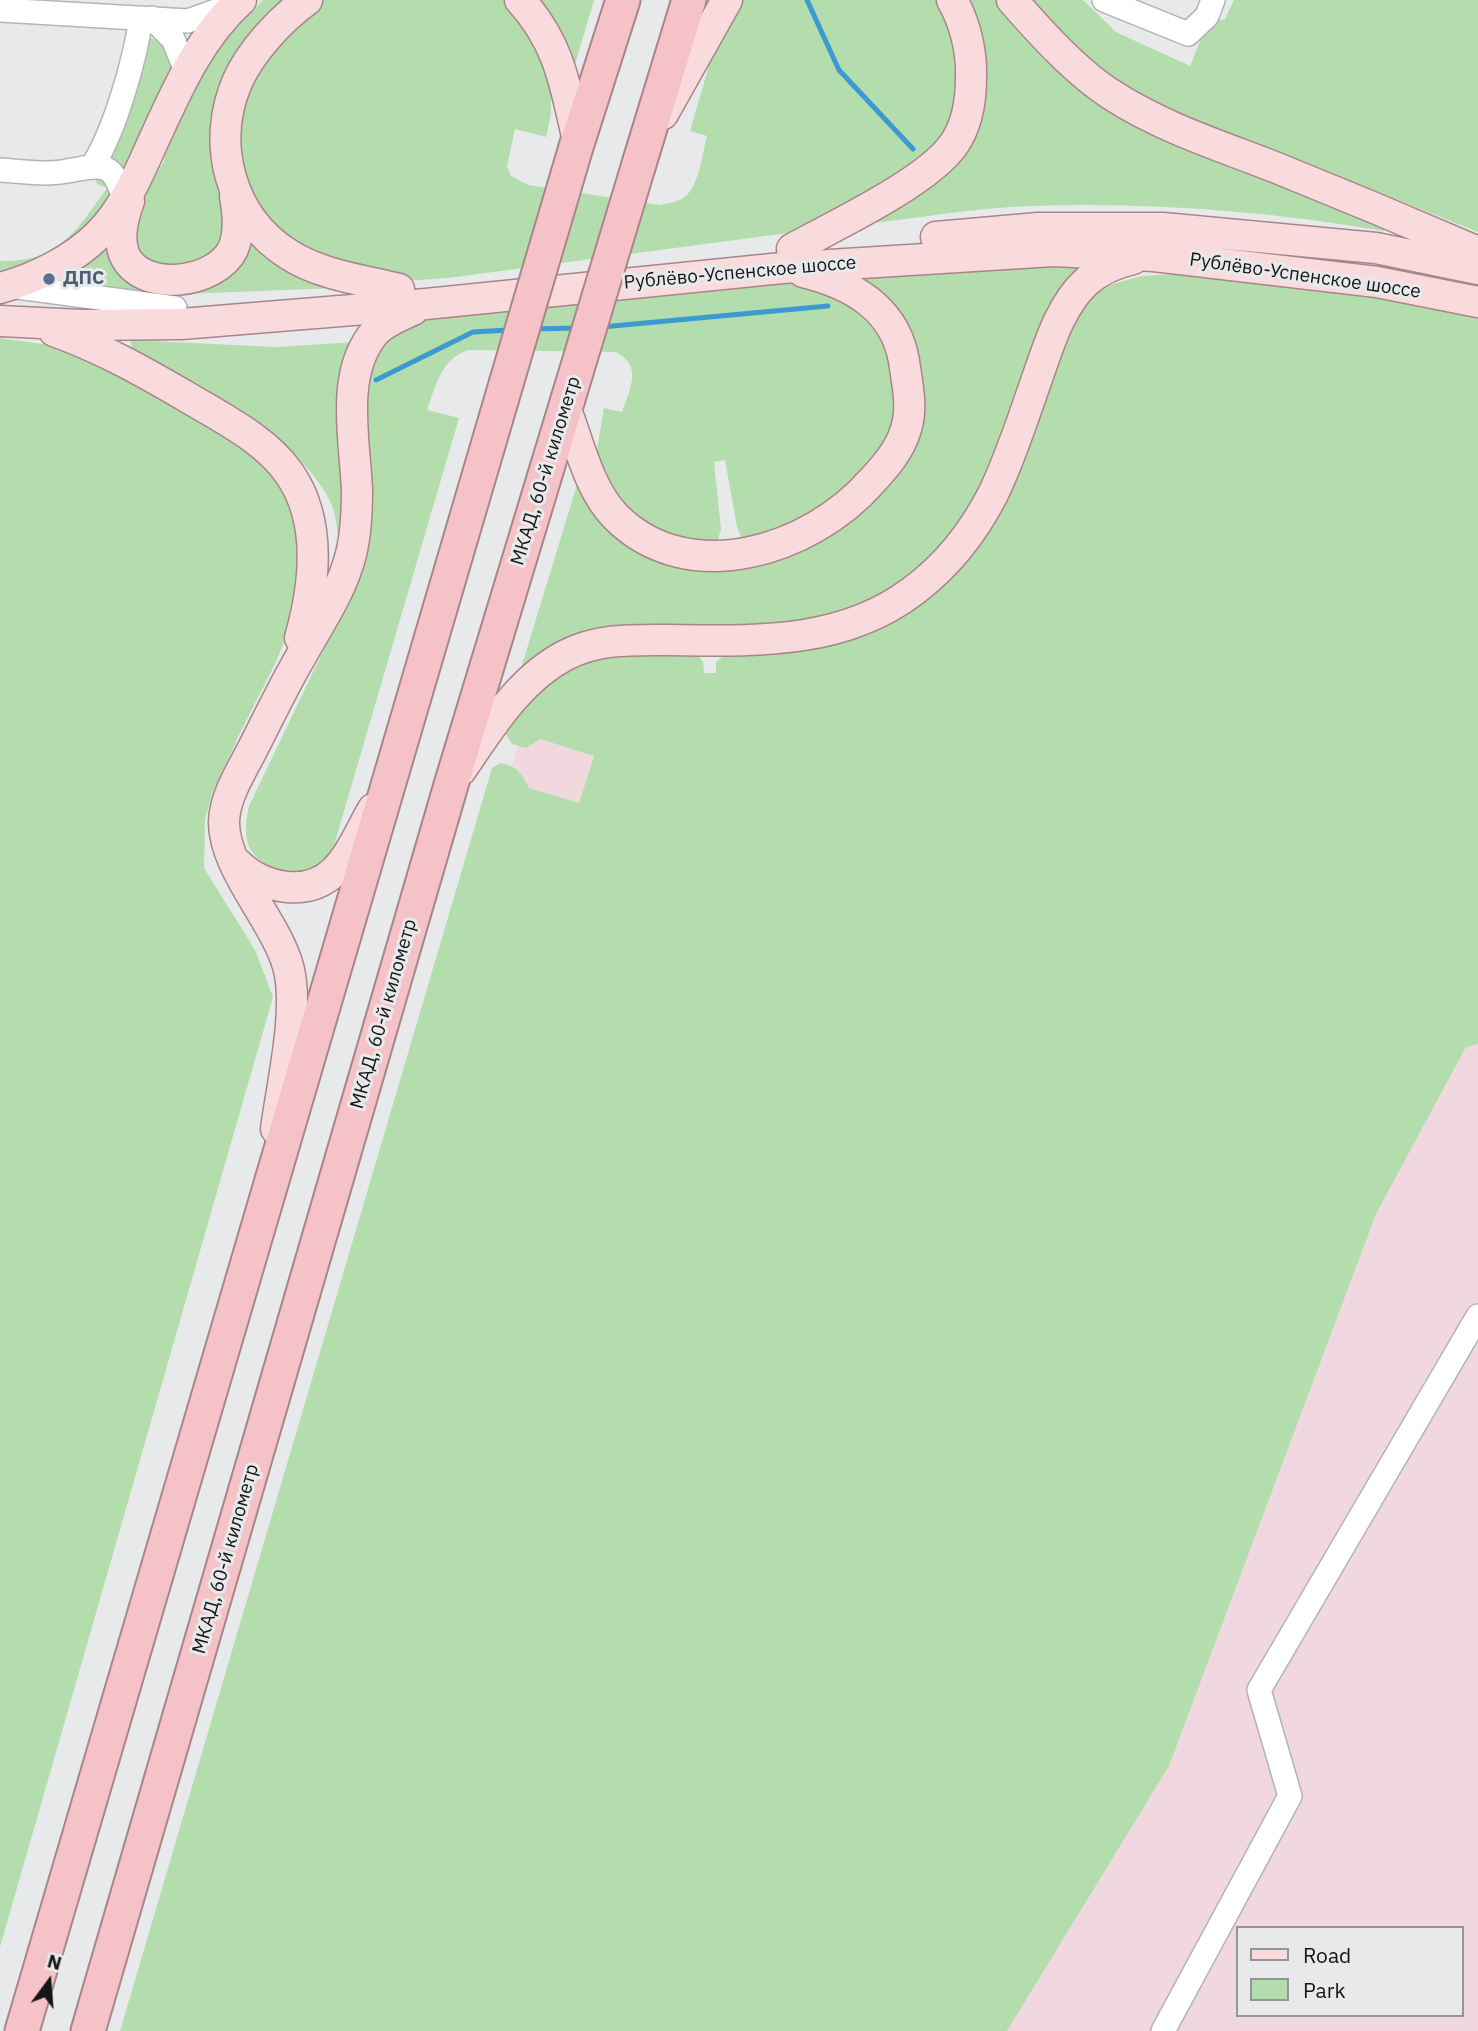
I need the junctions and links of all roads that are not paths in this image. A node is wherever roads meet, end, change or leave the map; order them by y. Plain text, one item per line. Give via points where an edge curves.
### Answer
1 (307, 0) edge
2 (520, 0) edge
3 (623, 0) edge
4 (689, 0) edge
5 (727, 0) edge
6 (952, 0) edge
7 (1012, 0) edge
8 (1104, 0) edge
9 (1213, 0) edge
10 (240, 1) edge
11 (0, 10) edge
12 (138, 13) edge
13 (186, 71) junction
14 (577, 144) junction
15 (641, 158) junction
16 (93, 165) junction
17 (0, 170) edge
18 (130, 189) junction
19 (233, 191) junction
20 (1478, 252) edge
21 (1154, 256) junction
22 (787, 258) junction
23 (1478, 269) edge
24 (399, 289) junction
25 (2, 301) edge
26 (1478, 302) edge
27 (426, 304) junction
28 (567, 403) junction
29 (289, 677) junction
30 (387, 785) junction
31 (451, 785) junction
32 (232, 857) junction
33 (267, 1195) junction
34 (1478, 1316) edge
35 (22, 2031) edge
36 (88, 2031) edge
37 (1163, 2031) edge

1 - 19 main road via 275,29 238,79 226,124
2 - 14 main road via 558,58
3 - 14 highway
4 - 15 highway, МКАД, 60-й километр
5 - 15 main road
6 - 22 main road via 972,66 968,113 953,145 938,162 892,194
7 - 20 main road via 1080,70 1139,112
8 - 9 lane via 1188,34 1206,16
10 - 12 lane via 188,21
10 - 13 main road
11 - 12 lane
12 - 13 lane via 173,39
12 - 16 lane via 137,45 109,134
13 - 18 main road
14 - 30 highway, bridge
15 - 28 highway, МКАД, 60-й километр, bridge
16 - 17 lane via 60,173
16 - 18 lane via 107,169
18 - 19 main road via 122,226 125,255 146,275 164,280 186,280 222,264 238,232
18 - 25 main road via 97,235
19 - 24 main road via 249,219 289,255 320,269
21 - 22 main road, Рублёво-Успенское шоссе via 1053,251
21 - 26 main road, Рублёво-Успенское шоссе via 1377,282
21 - 31 main road via 1100,271 1072,298 1046,352 993,493 954,554 908,595 855,623 789,639 620,640 567,654 524,687 500,713
22 - 23 main road, Рублёво-Успенское шоссе via 1038,228 1163,228 1376,248
22 - 24 main road, Рублёво-Успенское шоссе
22 - 27 main road, Рублёво-Успенское шоссе
22 - 28 main road via 846,286 886,317 902,352 909,392 906,429 885,467 865,490 824,521 772,547 732,556 681,553 656,545 632,532 599,494
24 - 25 main road, Рублёво-Успенское шоссе via 175,308
25 - 27 main road, Рублёво-Успенское шоссе via 81,325 181,324
25 - 29 main road via 52,330 134,366 230,422 288,472 309,519 312,549 312,584
27 - 29 main road via 378,330 360,358 353,402 357,495 351,554 332,602
28 - 31 highway, МКАД, 60-й километр
29 - 32 main road via 228,803 225,838
30 - 32 main road via 345,858 317,885 279,886 244,870
30 - 33 highway
31 - 36 highway, МКАД, 60-й километр
32 - 33 main road via 276,937 292,984
33 - 35 highway
34 - 37 lane via 1259,1690 1290,1796

